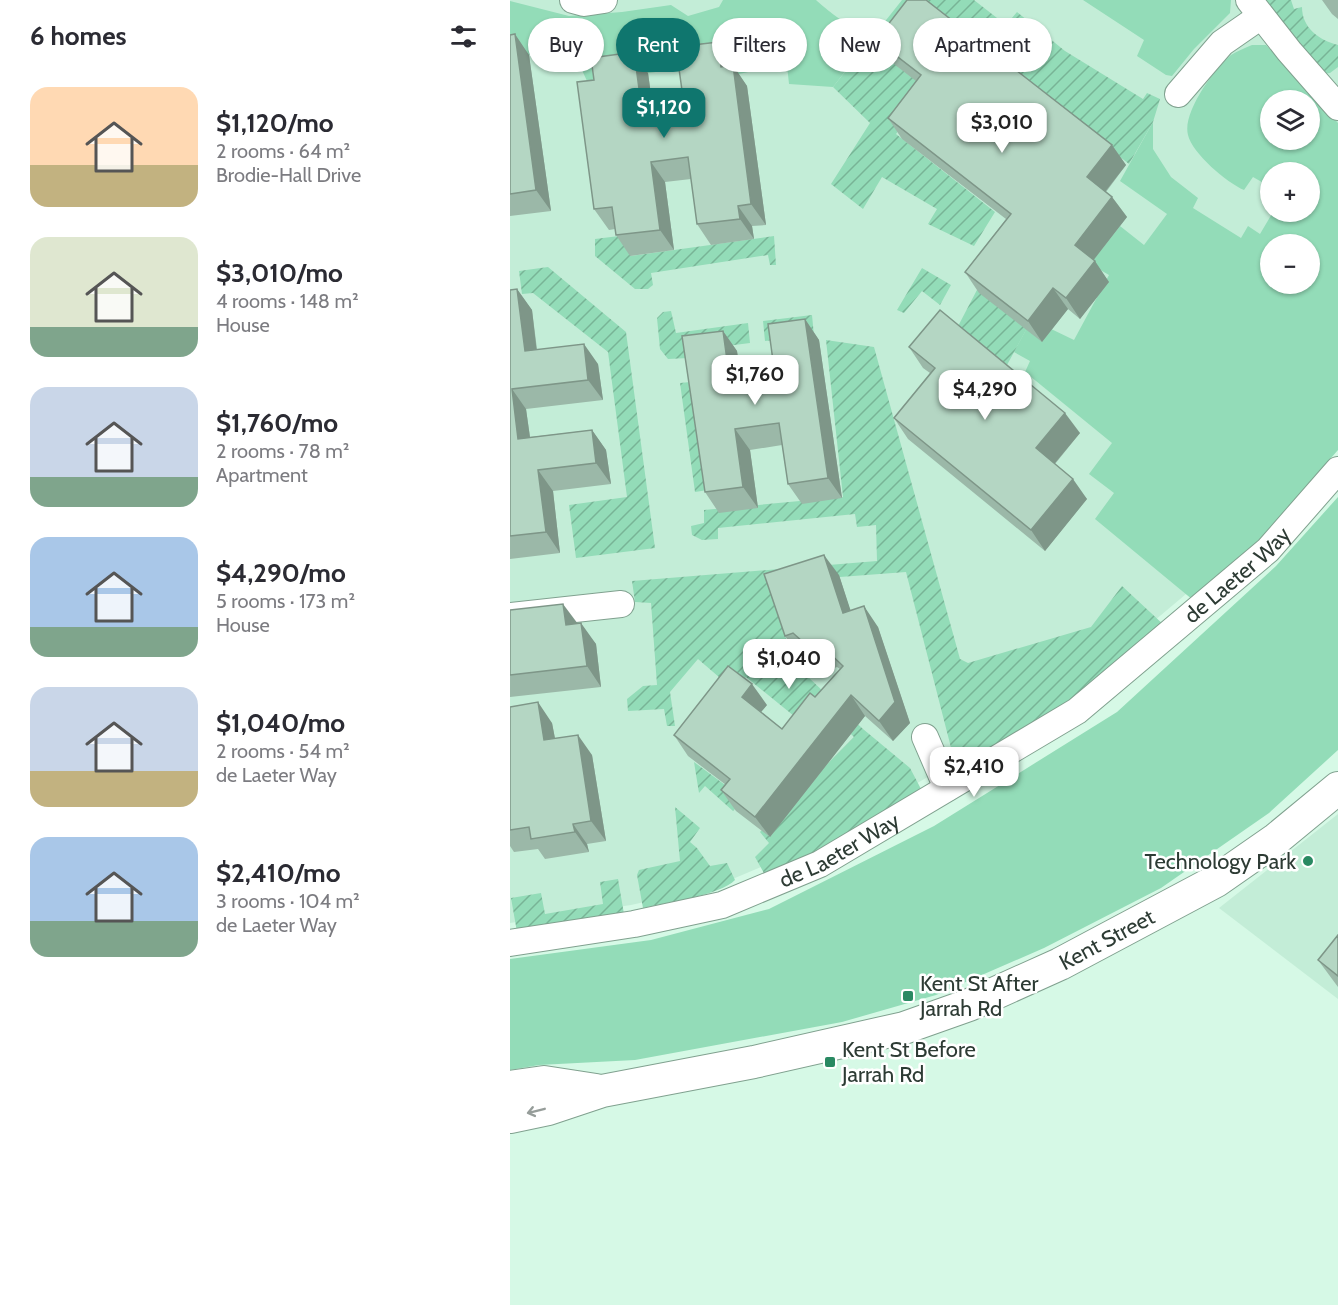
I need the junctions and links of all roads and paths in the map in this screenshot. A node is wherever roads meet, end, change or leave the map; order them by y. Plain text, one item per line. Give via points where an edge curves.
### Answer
1 (573, 0) edge
2 (604, 0) edge
3 (1255, 8) edge
4 (1178, 94) dead end
5 (1335, 96) edge
6 (1338, 470) edge
7 (621, 604) dead end
8 (510, 616) edge
9 (925, 737) dead end
10 (947, 788) junction
11 (1338, 788) edge
12 (510, 943) edge
13 (510, 1087) edge
14 (602, 1092) junction
15 (510, 1117) edge

1 - 2 street
3 - 4 street
3 - 5 street via 1289,51
6 - 10 street, de Laeter Way via 1268,550 1077,711
7 - 8 street
9 - 10 street
10 - 12 street, de Laeter Way via 820,864 722,905 634,924
11 - 14 main road, Kent Street via 1275,840 1216,881 1060,964 969,1005 904,1028
13 - 14 main road, Kent Street via 544,1082
14 -> 15 main road, Kent Street

